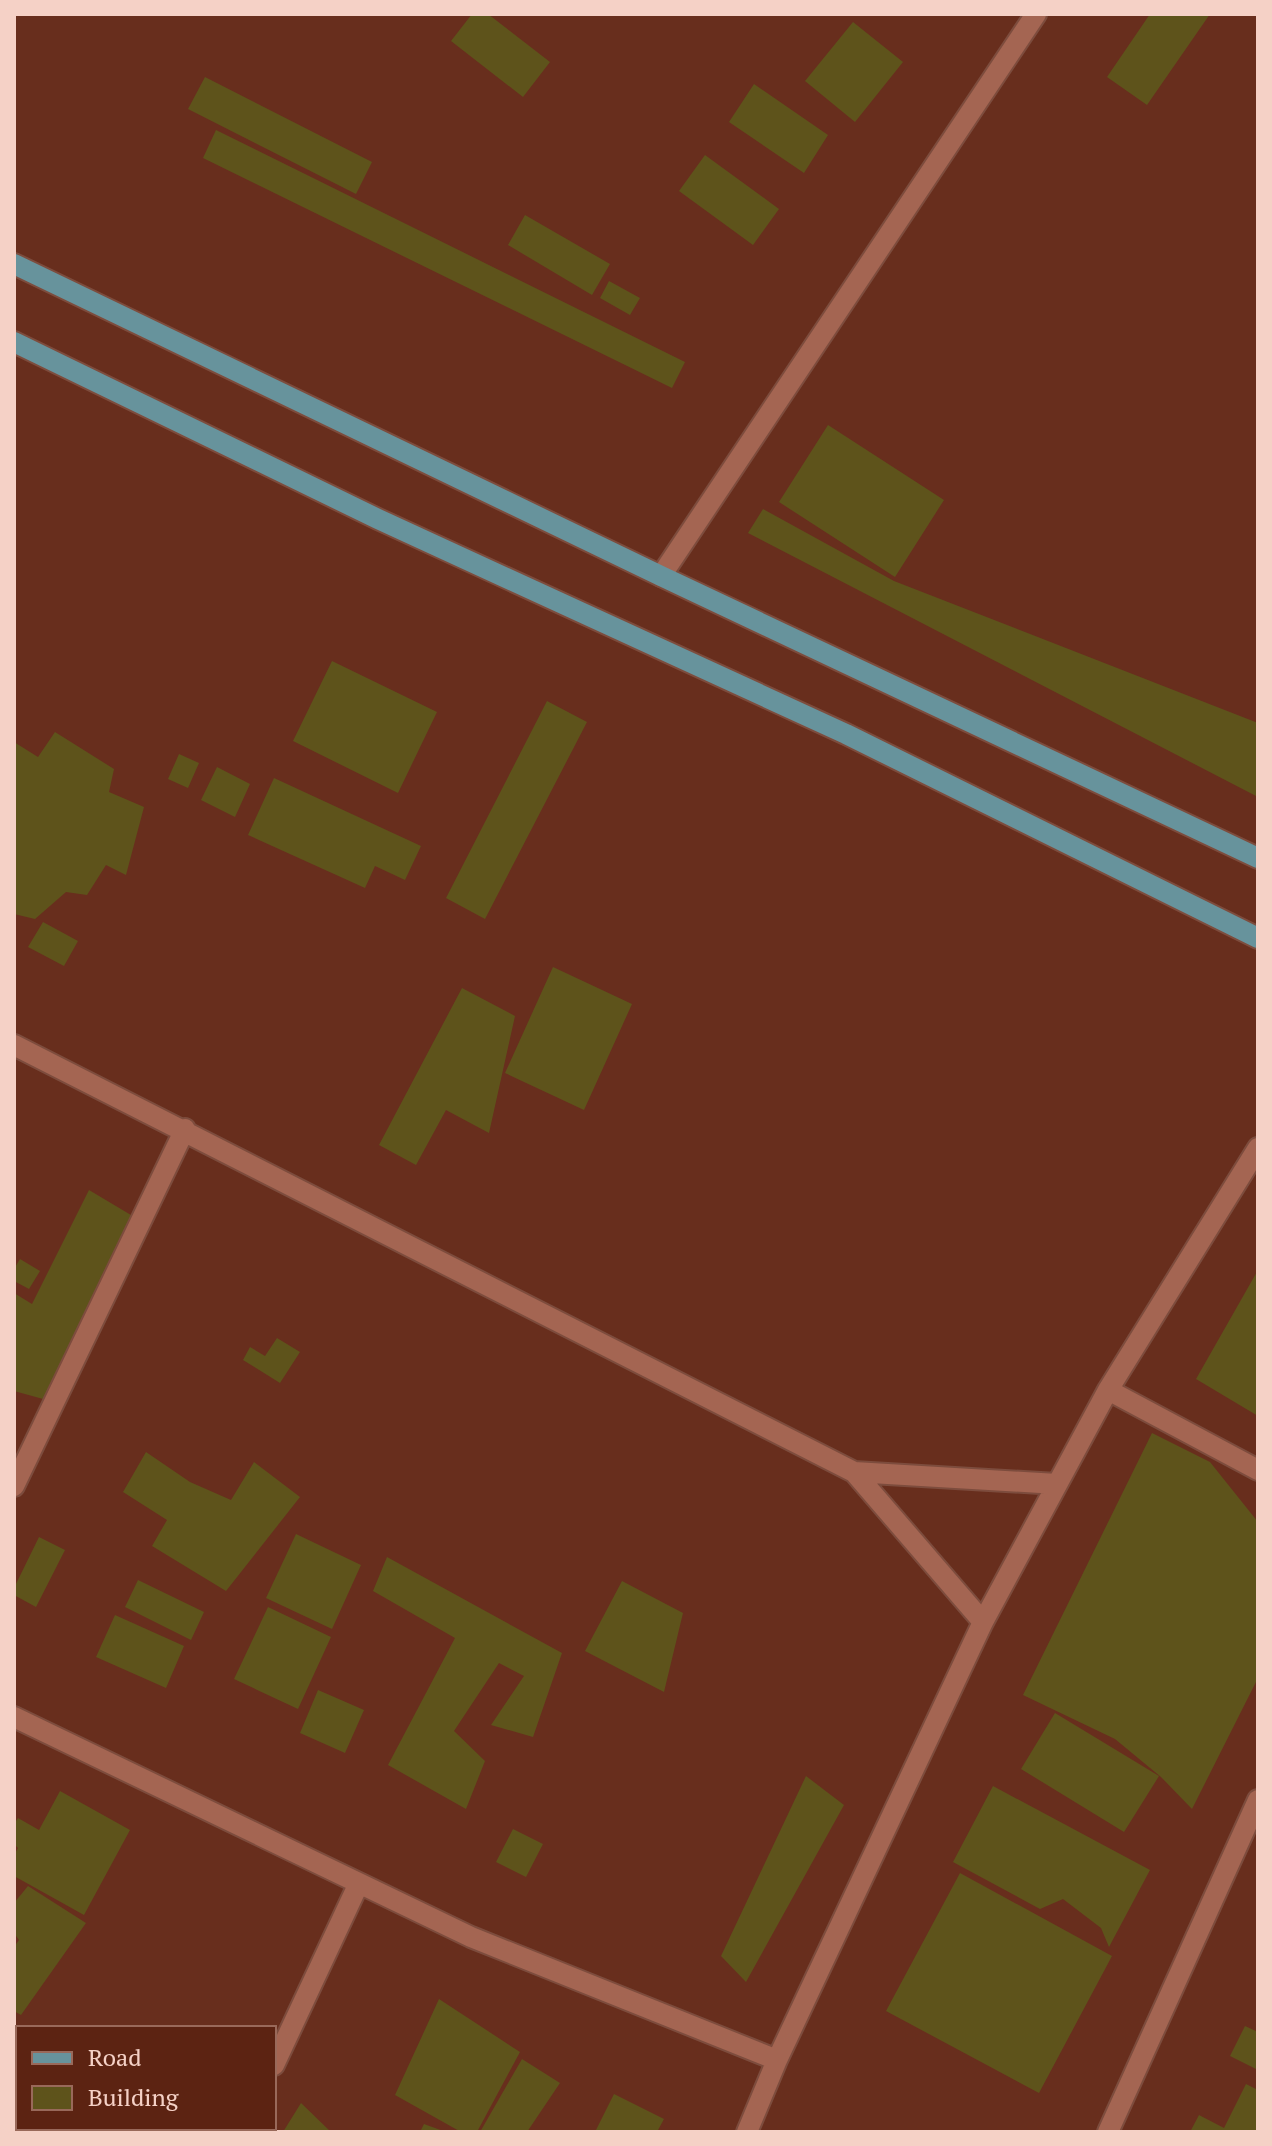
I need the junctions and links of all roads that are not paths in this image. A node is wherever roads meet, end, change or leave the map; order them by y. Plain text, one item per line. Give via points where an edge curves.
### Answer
1 (1036, 14) edge
2 (14, 264) edge
3 (14, 342) edge
4 (661, 576) junction
5 (1258, 858) edge
6 (1258, 938) edge
7 (14, 1045) edge
8 (185, 1129) junction
9 (1258, 1148) edge
10 (1108, 1390) junction
11 (1258, 1470) edge
12 (854, 1472) junction
13 (1057, 1484) junction
14 (14, 1486) edge
15 (983, 1622) junction
16 (14, 1717) edge
17 (1258, 1800) edge
18 (359, 1883) junction
19 (777, 2060) junction
20 (276, 2061) edge
21 (747, 2132) edge
22 (1108, 2132) edge

1 - 4 street
2 - 4 main road
3 - 6 main road via 378,519 846,734
4 - 5 main road
7 - 8 street
8 - 12 street
8 - 14 street
9 - 10 street
10 - 11 street
10 - 13 street
12 - 13 street
12 - 15 street
13 - 15 street
15 - 19 street
16 - 18 street
17 - 22 street
18 - 19 street via 471,1937
18 - 20 street
19 - 21 street

